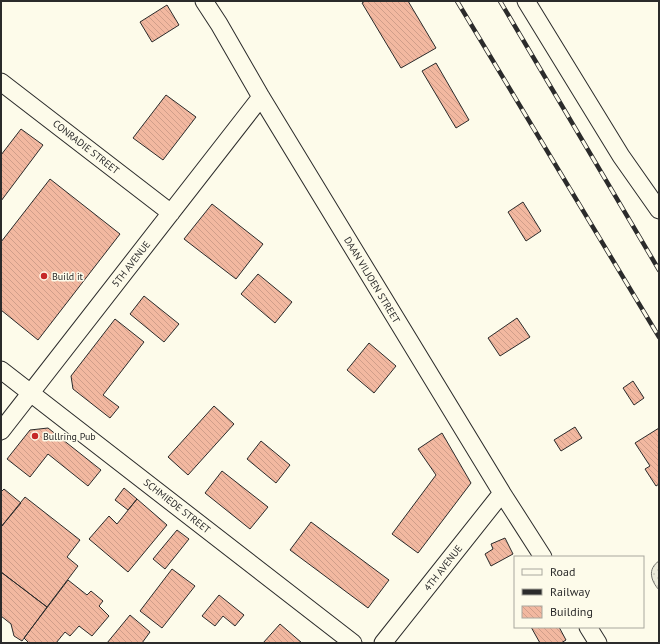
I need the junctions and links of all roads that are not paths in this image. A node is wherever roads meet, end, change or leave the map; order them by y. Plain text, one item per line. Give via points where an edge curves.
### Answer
1 (204, 1) edge
2 (526, 1) edge
3 (1, 82) edge
4 (261, 97) junction
5 (659, 210) edge
6 (171, 213) junction
7 (1, 370) edge
8 (30, 393) junction
9 (1, 431) edge
10 (502, 493) junction
11 (543, 556) edge
12 (589, 628) edge
13 (353, 643) edge
14 (383, 643) edge
15 (598, 643) edge

1 - 4 street, DAAN VILJOEN STREET
2 - 5 street via 621,156
3 - 6 street, CONRADIE STREET
4 - 6 street, 5TH AVENUE
4 - 10 street, DAAN VILJOEN STREET
6 - 8 street, 5TH AVENUE
7 - 8 street, SCHMIEDE STREET
8 - 9 street, 5TH AVENUE
8 - 13 street, SCHMIEDE STREET
10 - 11 street, DAAN VILJOEN STREET
10 - 14 street, 4TH AVENUE
12 - 15 street

